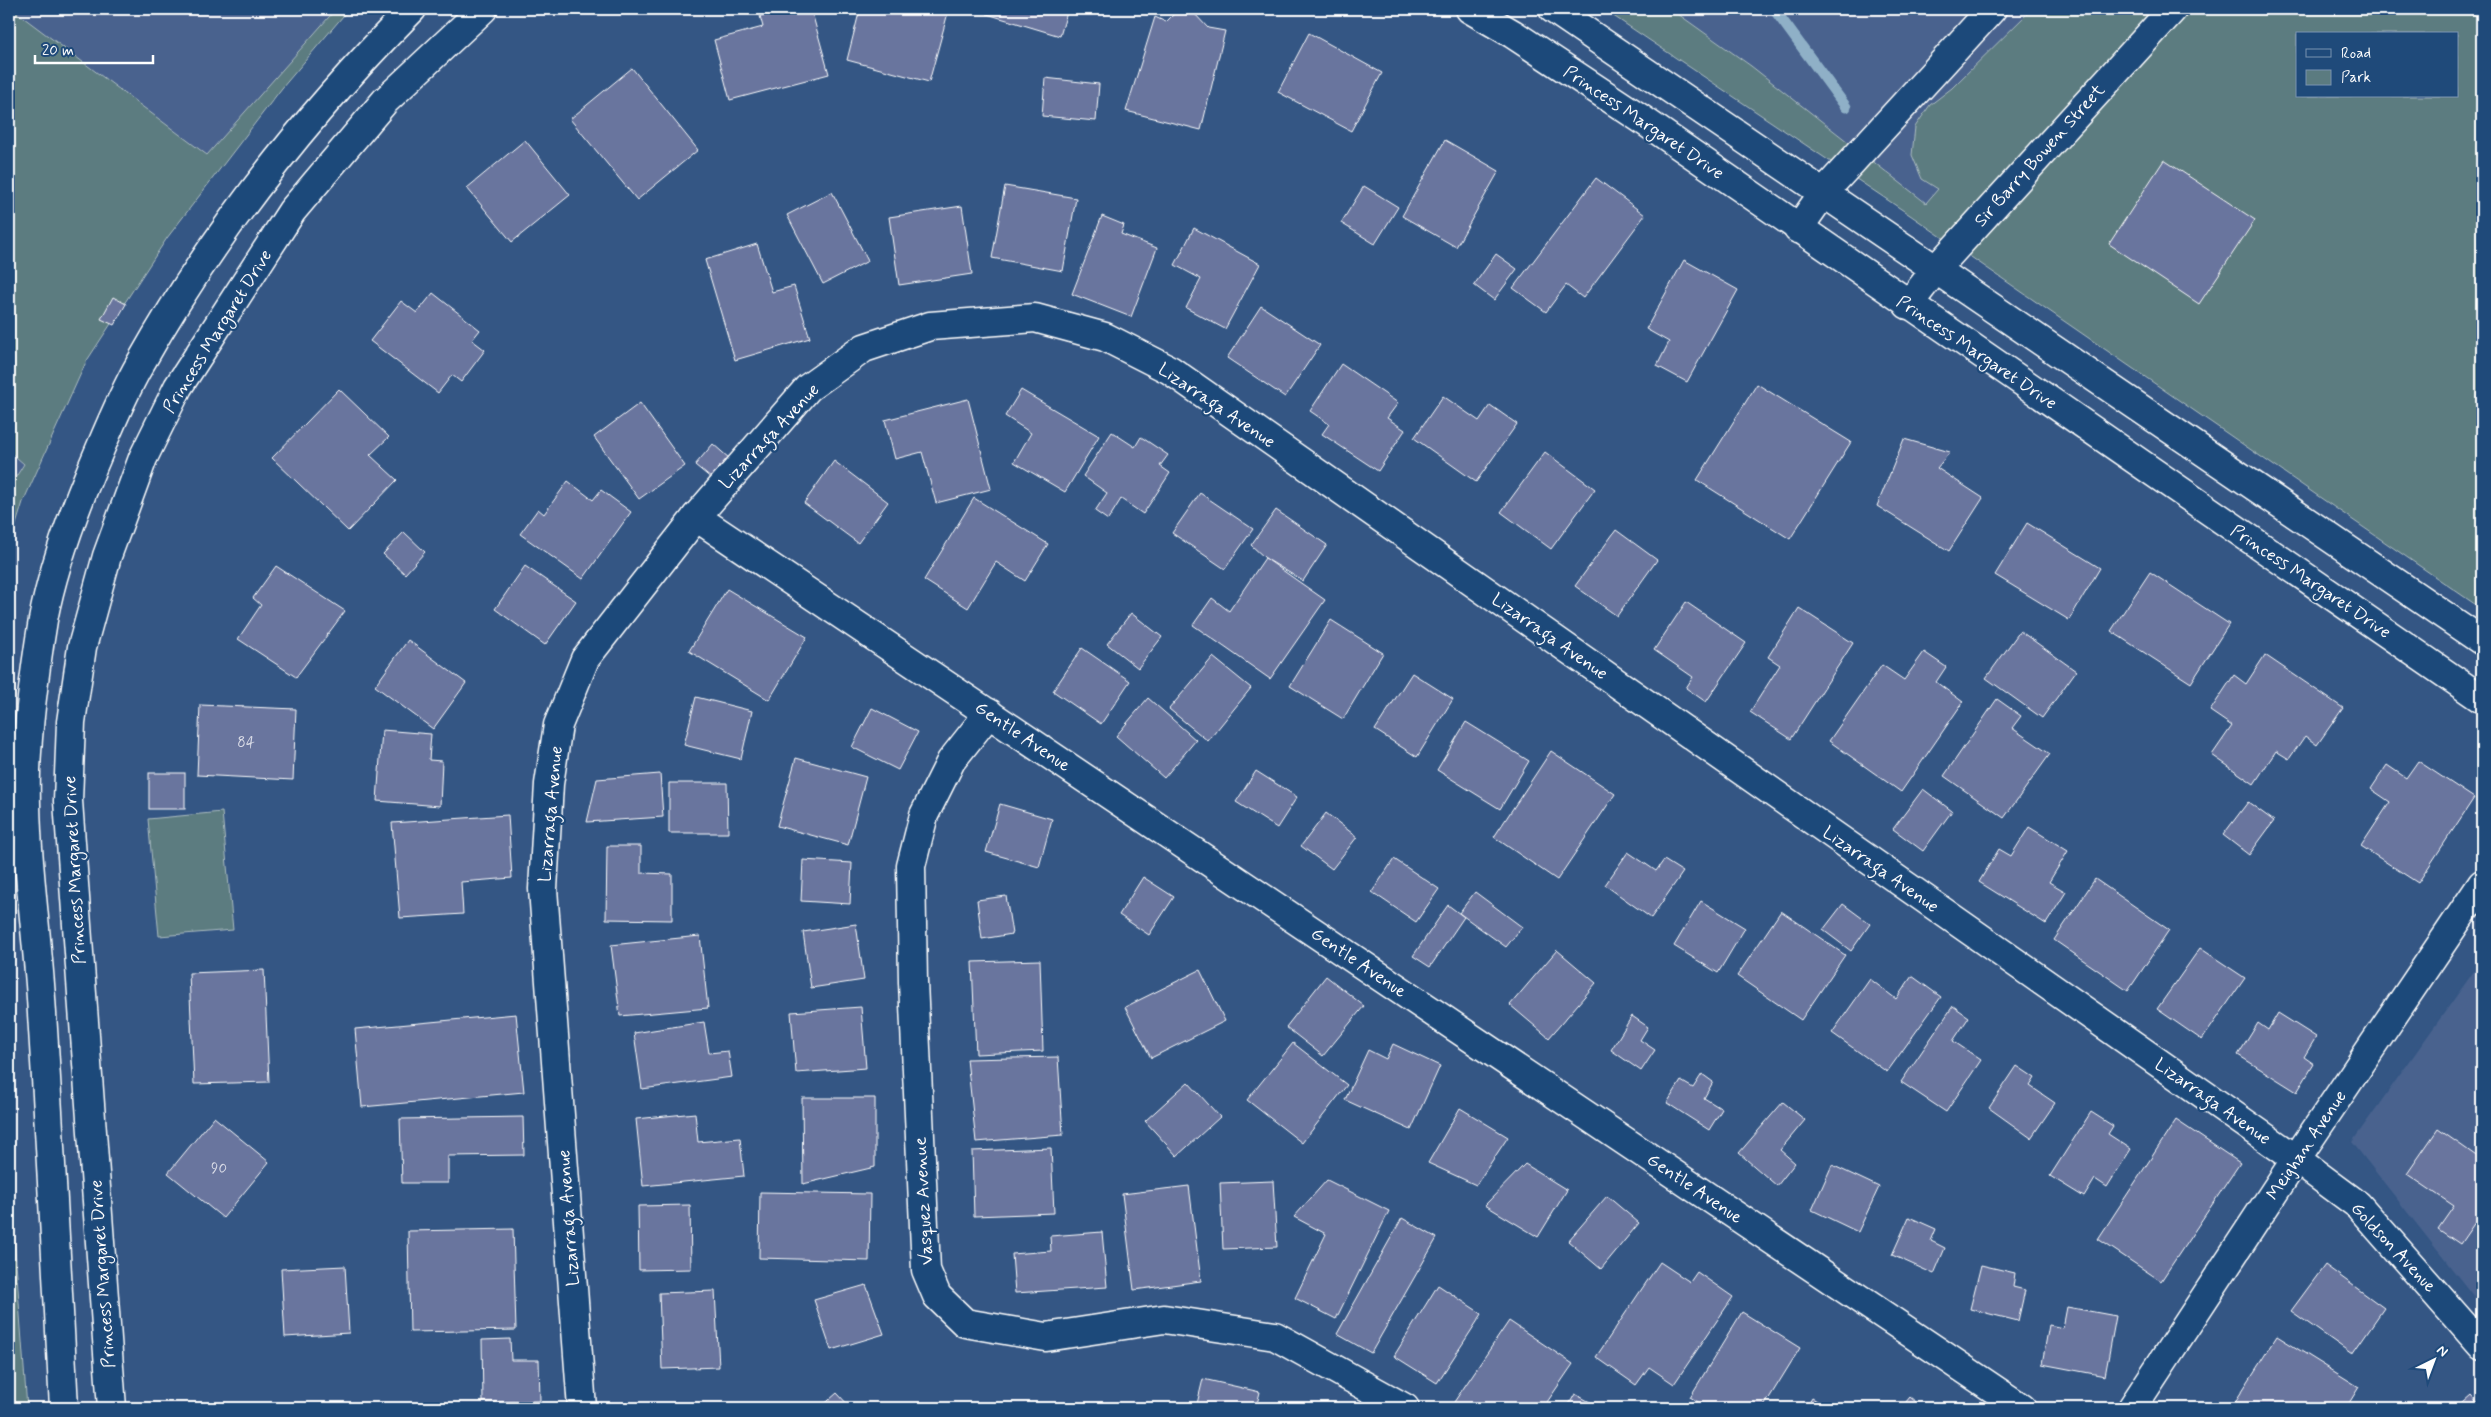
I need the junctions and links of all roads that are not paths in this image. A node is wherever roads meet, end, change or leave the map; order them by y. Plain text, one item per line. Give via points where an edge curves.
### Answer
1 (398, 9) edge
2 (412, 9) edge
3 (483, 9) edge
4 (1470, 9) edge
5 (1553, 9) edge
6 (1992, 9) edge
7 (2174, 9) edge
8 (366, 55) junction
9 (1824, 192) junction
10 (1798, 229) junction
11 (1936, 269) junction
12 (1908, 305) junction
13 (696, 516) junction
14 (2482, 641) edge
15 (2482, 699) edge
16 (989, 713) junction
17 (2482, 884) edge
18 (2296, 1159) junction
19 (2482, 1346) edge
20 (64, 1408) edge
21 (112, 1408) edge
22 (582, 1408) edge
23 (1405, 1408) edge
24 (2022, 1408) edge
25 (2132, 1408) edge

1 - 8 street
2 - 8 street
3 - 21 street, Princess Margaret Drive via 385,101 292,211 178,387 143,458 107,556 82,647 71,722 68,801
4 - 10 street, Princess Margaret Drive via 1640,118
5 - 9 street
6 - 9 street
7 - 11 street, Sir Barry Bowen Street
8 - 20 street via 259,182 138,366 70,522 44,615 26,772
9 - 10 street
9 - 11 street
10 - 12 street, Princess Margaret Drive
11 - 12 street, Sir Barry Bowen Street
11 - 14 street
12 - 15 street, Princess Margaret Drive
13 - 16 street, Gentle Avenue
13 - 18 street, Lizarraga Avenue via 808,388 864,348 930,326 1035,318 1105,338 1170,370
13 - 22 street, Lizarraga Avenue via 585,659 558,725 549,784 543,888
16 - 23 street, Vasquez Avenue via 951,761 924,815 911,866 926,1270 937,1296 965,1323 1046,1337 1164,1318 1275,1336
16 - 24 street, Gentle Avenue
17 - 18 street, Meighan Avenue
18 - 19 street, Goldson Avenue via 2358,1205
18 - 25 street, Meighan Avenue

